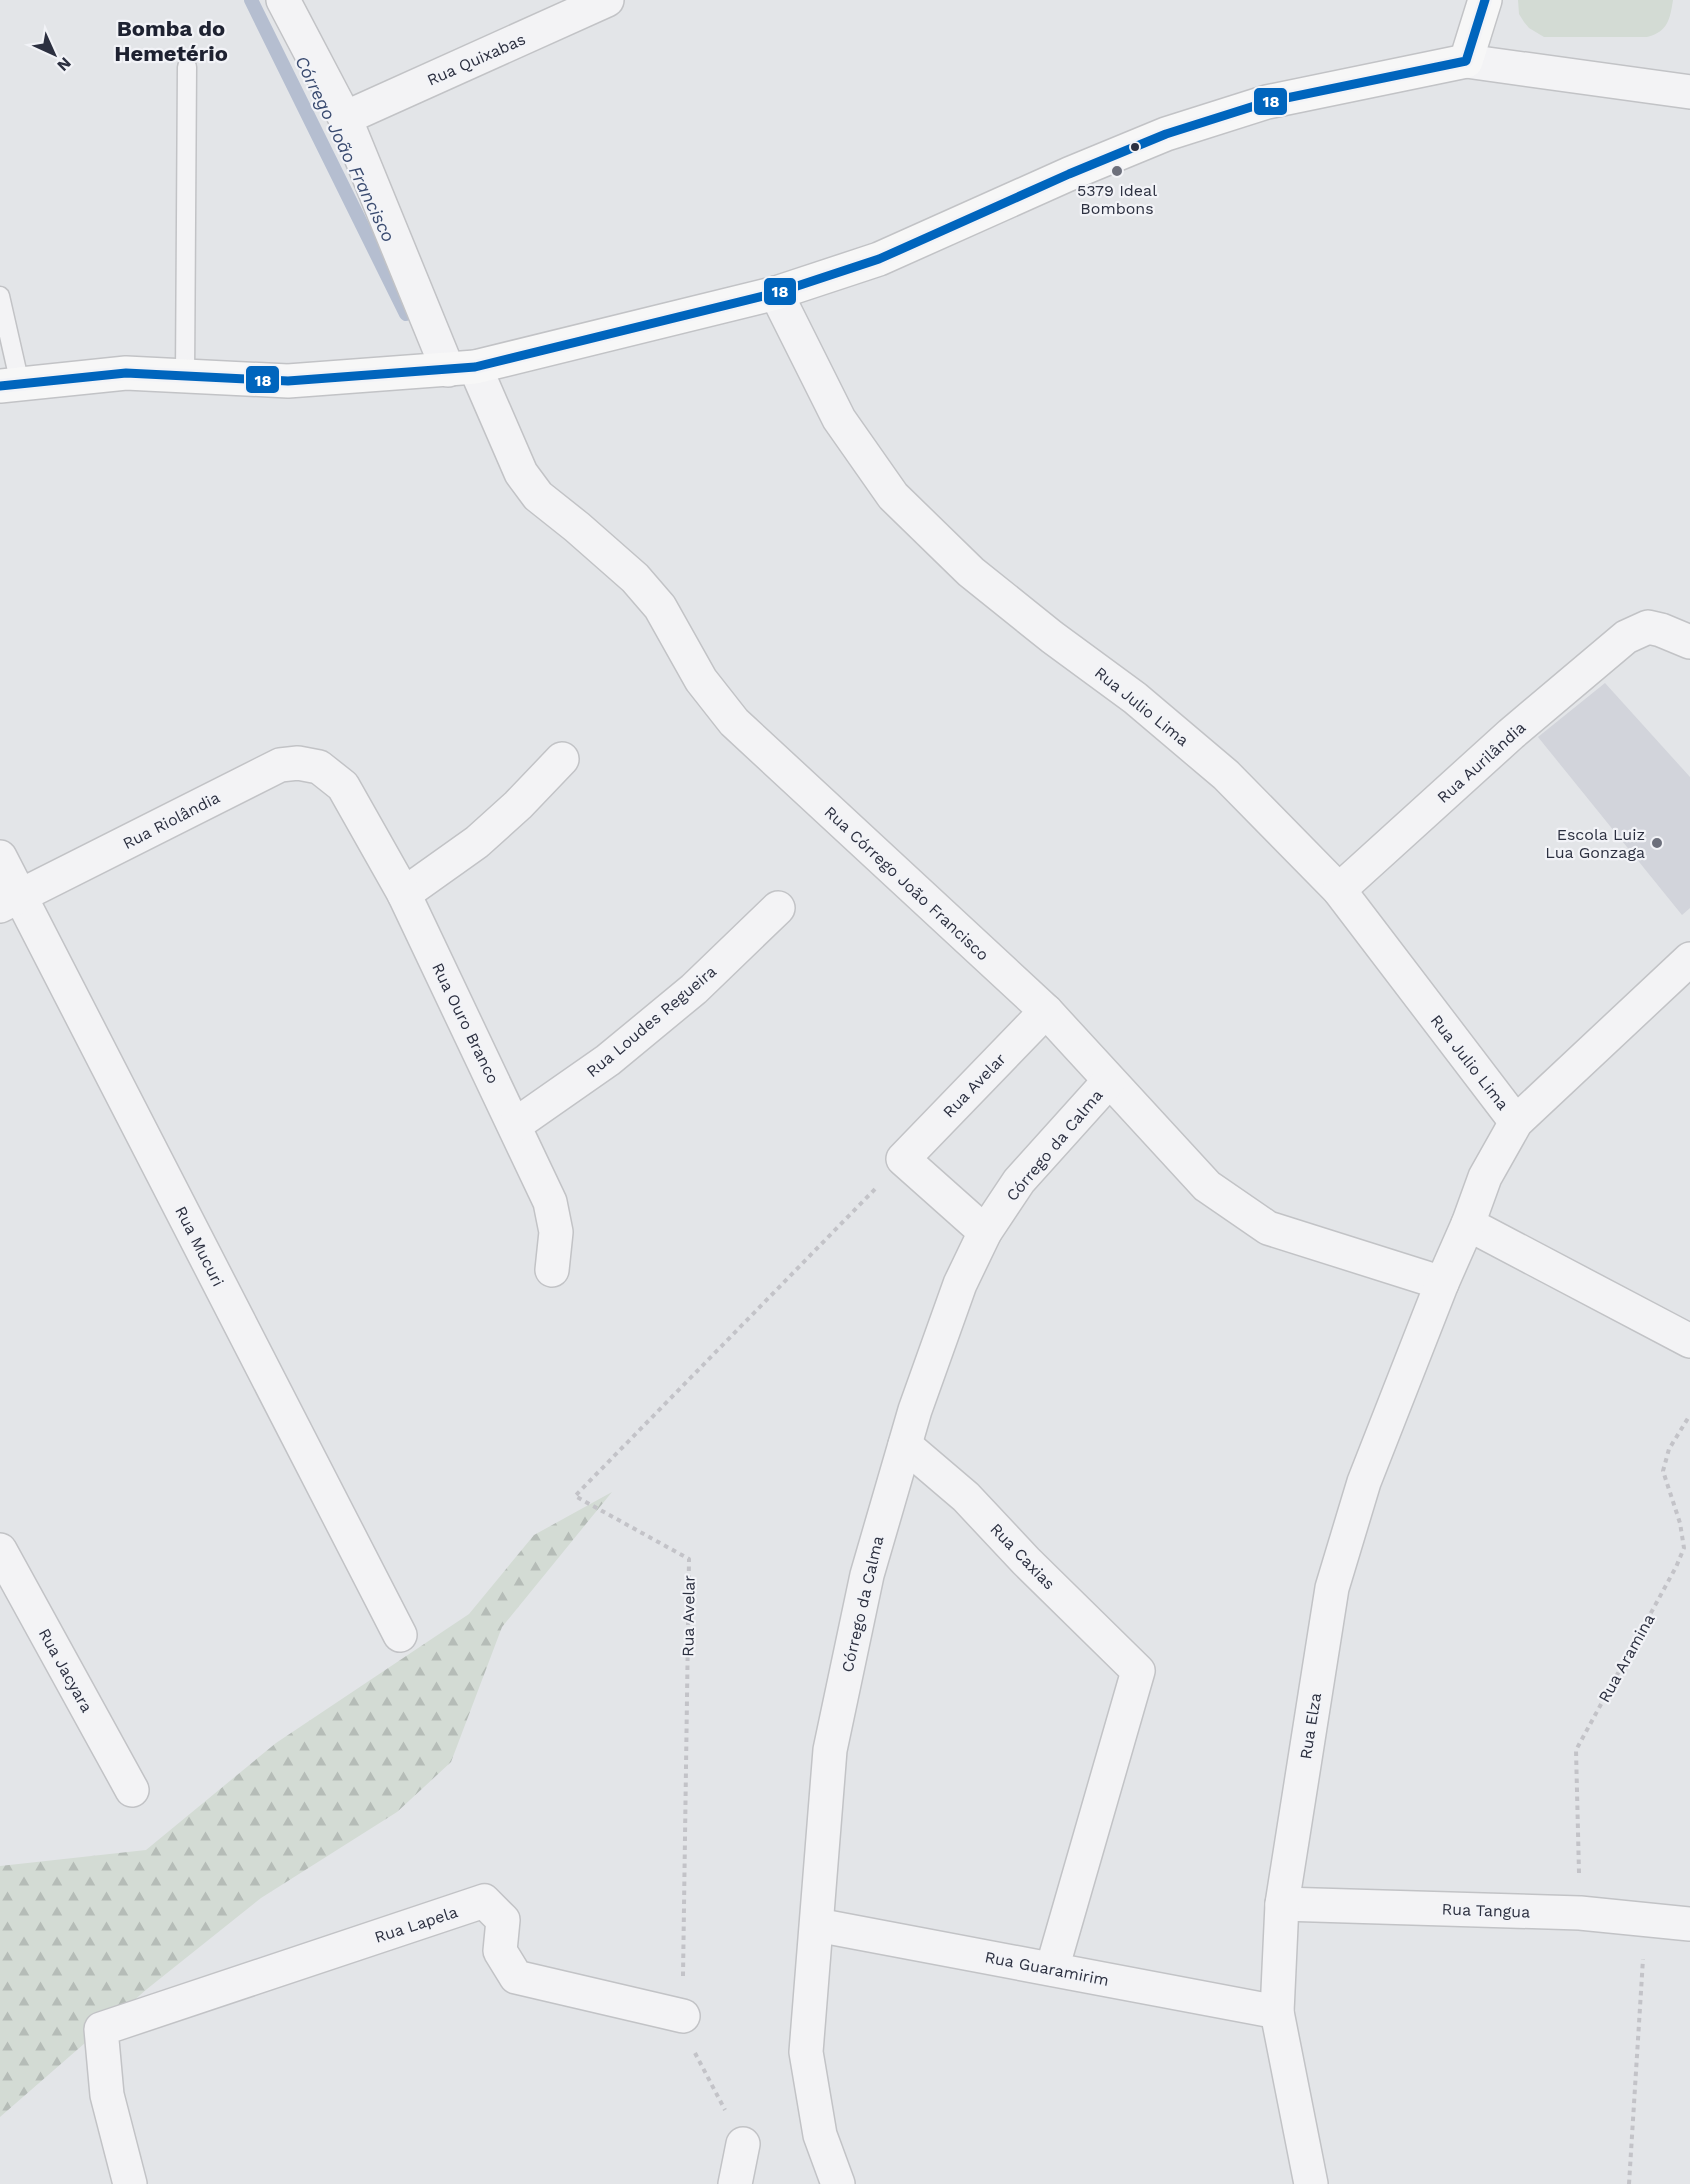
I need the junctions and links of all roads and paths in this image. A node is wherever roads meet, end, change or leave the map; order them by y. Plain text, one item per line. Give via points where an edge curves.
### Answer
1 (283, 0) edge
2 (607, 0) edge
3 (1485, 0) edge
4 (1466, 61) junction
5 (187, 67) dead end
6 (1690, 83) edge
7 (345, 118) junction
8 (776, 293) junction
9 (0, 296) edge
10 (461, 368) junction
11 (185, 376) junction
12 (10, 385) edge
13 (1690, 642) edge
14 (562, 759) dead end
15 (343, 786) joint
16 (0, 857) edge
17 (1338, 891) junction
18 (404, 894) junction
19 (10, 901) edge
20 (778, 908) dead end
21 (1690, 959) edge
22 (1046, 1011) junction
23 (1109, 1081) junction
24 (1516, 1122) junction
25 (515, 1125) junction
26 (903, 1160) junction
27 (1468, 1224) junction
28 (985, 1232) junction
29 (552, 1270) dead end
30 (1442, 1283) junction
31 (1690, 1341) edge
32 (1690, 1415) edge
33 (905, 1445) junction
34 (0, 1550) edge
35 (400, 1635) dead end
36 (132, 1790) dead end
37 (1282, 1904) junction
38 (1580, 1913) junction
39 (1645, 1919) junction
40 (1690, 1924) edge
41 (817, 1925) junction
42 (1052, 1969) junction
43 (1277, 2012) junction
44 (683, 2016) junction
45 (743, 2144) joint
46 (130, 2184) edge
47 (735, 2184) edge
48 (838, 2184) edge
49 (1311, 2184) edge
50 (1629, 2184) edge

1 - 7 street, Rua Córrego João Francisco
2 - 7 street, Rua Quixabas
3 - 4 main road
4 - 6 street
4 - 8 main road via 1267,102 1166,134 879,259
5 - 11 lane
7 - 10 street, Rua Córrego João Francisco
8 - 10 main road
8 - 17 street, Rua Julio Lima via 839,419 893,496 971,572 1135,698 1226,775
9 - 12 lane
10 - 11 main road via 288,381
10 - 22 street, Rua Córrego João Francisco via 538,496 635,578 660,607 701,680 734,722
11 - 12 main road via 126,373
13 - 17 street, Rua Aurilândia via 1648,627 1626,637 1511,734
14 - 18 street via 477,842
15 - 18 street, Rua Ouro Branco
15 - 19 street, Rua Riolândia via 319,767 280,765
16 - 19 street, Rua Mucuri
17 - 24 street, Rua Julio Lima
18 - 25 street, Rua Ouro Branco
19 - 35 street, Rua Mucuri
20 - 25 street, Rua Loudes Regueira via 694,988 608,1060
21 - 24 street, Rua Elza
22 - 23 street, Rua Córrego João Francisco
22 - 26 street, Rua Avelar
23 - 28 street, Córrego da Calma via 1019,1181
23 - 30 street, Rua Córrego João Francisco via 1207,1186 1268,1228
24 - 27 street, Rua Elza via 1485,1177
25 - 29 street, Rua Ouro Branco via 550,1202 556,1232
26 - 28 street
26 - 44 path, Rua Avelar via 576,1496 689,1559
27 - 30 street, Rua Elza
27 - 31 street
28 - 33 street, Córrego da Calma via 960,1284
30 - 37 street, Rua Elza via 1364,1482 1332,1588
32 - 38 path, Rua Aramina via 1669,1449 1663,1471 1684,1548 1576,1750
33 - 41 street, Córrego da Calma via 867,1575 830,1750
33 - 42 street, Rua Caxias via 966,1497 1026,1562 1138,1671
34 - 36 street, Rua Jacyara
37 - 38 street, Rua Tangua
37 - 43 street, Rua Elza
38 - 39 street, Rua Tangua
39 - 40 street, Rua Tangua
39 - 50 path
41 - 42 street, Rua Guaramirim
41 - 48 street, Córrego da Calma via 806,2052 820,2135
42 - 43 street, Rua Guaramirim
43 - 49 street, Rua Elza
44 - 45 path, Rua Avelar via 683,2028
44 - 46 street, Rua Lapela via 516,1977 500,1951 503,1920 484,1901 101,2029 107,2095
45 - 47 street

